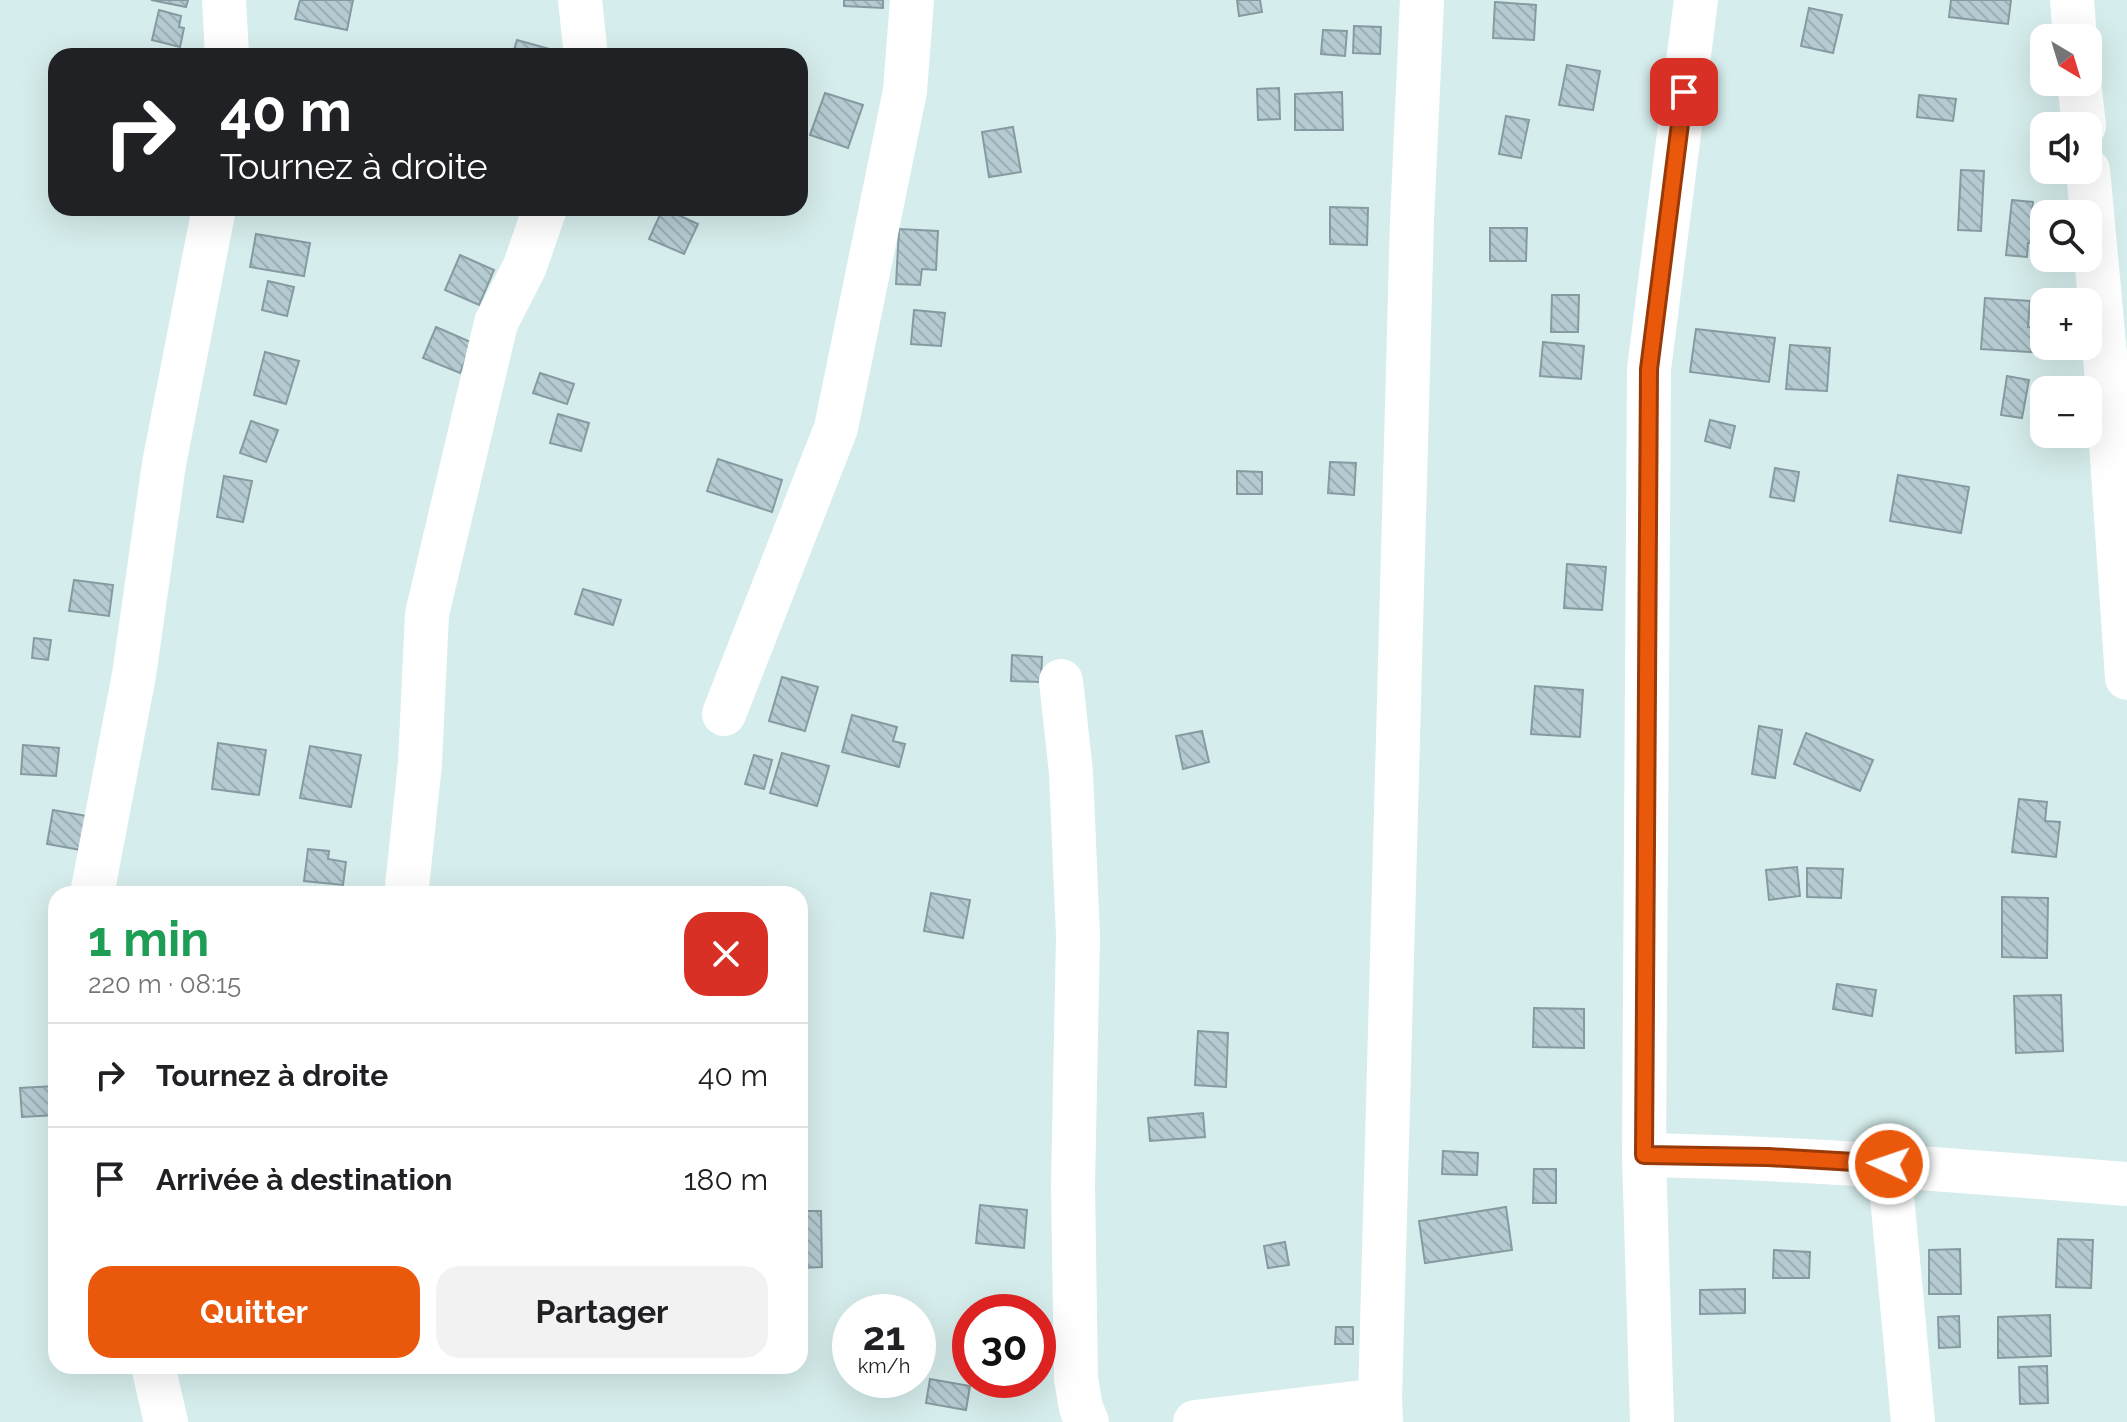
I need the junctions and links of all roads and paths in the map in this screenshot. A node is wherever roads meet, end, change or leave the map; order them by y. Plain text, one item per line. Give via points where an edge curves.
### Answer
1 (224, 0) edge
2 (580, 0) edge
3 (912, 0) edge
4 (1422, 0) edge
5 (1696, 0) edge
6 (2072, 0) edge
7 (2074, 24) edge
8 (227, 48) edge
9 (585, 48) edge
10 (2090, 184) edge
11 (212, 216) edge
12 (542, 216) edge
13 (2116, 356) edge
14 (2127, 678) edge
15 (1061, 681) dead end
16 (724, 714) dead end
17 (94, 886) edge
18 (407, 886) edge
19 (1644, 1155) junction
20 (1889, 1164) junction
21 (2127, 1184) edge
22 (155, 1374) edge
23 (1380, 1411) edge
24 (166, 1422) edge
25 (1087, 1422) edge
26 (1195, 1422) edge
27 (1652, 1422) edge
28 (1913, 1422) edge

1 - 8 street
2 - 9 street
3 - 16 street via 905,91 836,428
4 - 23 street
5 - 19 street via 1649,369
6 - 7 street
10 - 13 street
11 - 17 street via 164,464 134,675
12 - 18 street via 525,266 496,323 427,614
13 - 14 street
15 - 25 street via 1078,936 1076,1379
19 - 20 street
19 - 27 street
20 - 21 street
20 - 28 street
22 - 24 street
23 - 26 street

